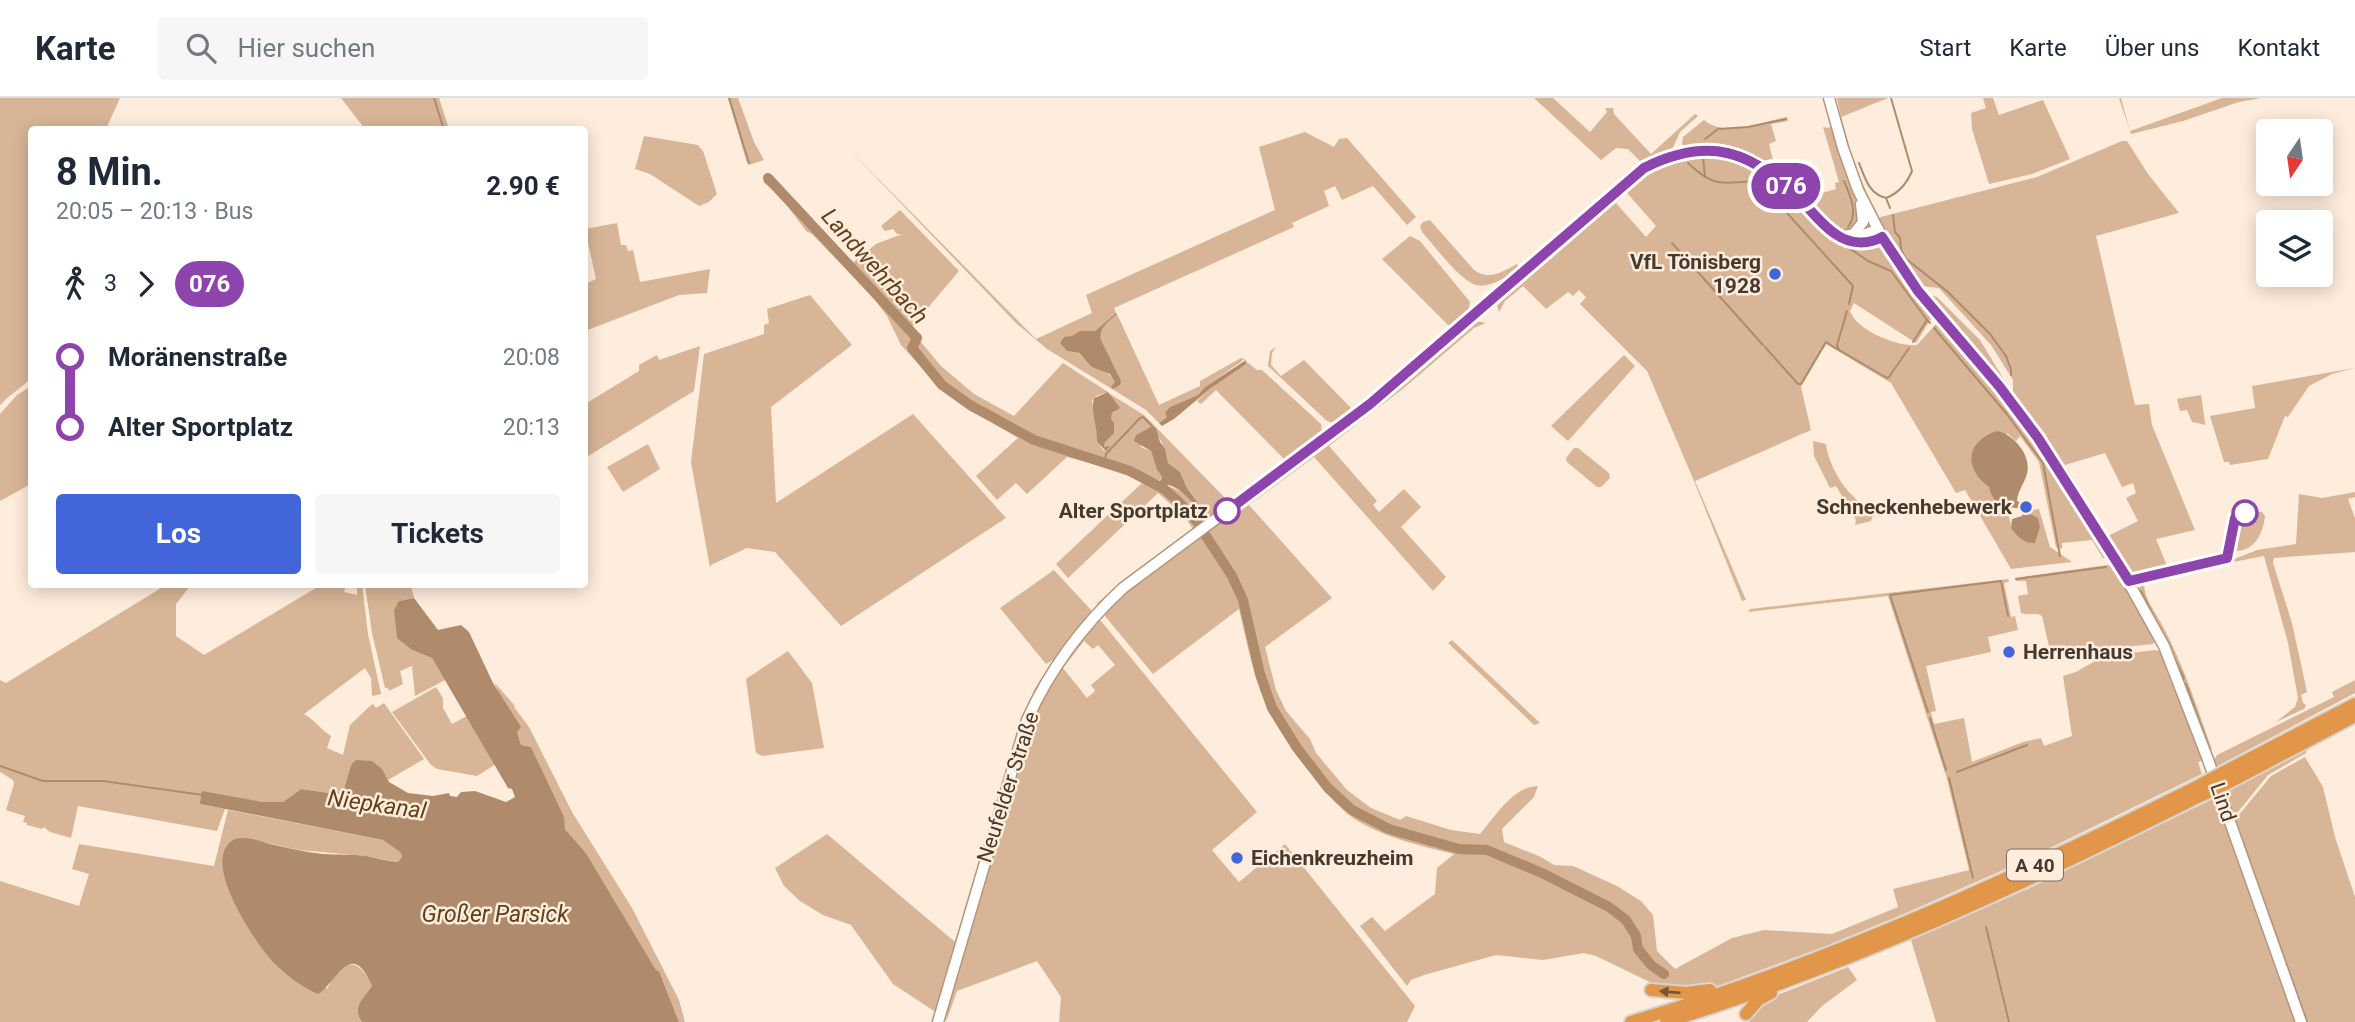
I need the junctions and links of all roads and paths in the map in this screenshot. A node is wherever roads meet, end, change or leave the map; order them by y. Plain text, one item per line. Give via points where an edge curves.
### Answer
1 (1829, 98) edge
2 (1858, 190) junction
3 (1817, 216) junction
4 (1880, 233) junction
5 (1852, 236) junction
6 (2355, 704) edge
7 (2355, 716) edge
8 (2224, 778) junction
9 (2201, 790) junction
10 (1822, 968) junction
11 (1739, 987) junction
12 (1651, 990) dead end
13 (1746, 1014) dead end
14 (938, 1022) edge
15 (1631, 1022) edge
16 (1666, 1022) edge
17 (2301, 1022) edge

1 - 2 main road
2 - 4 main road, Lind
2 - 5 main road via 1863,222
3 - 4 main road via 1845,240 1869,242
3 - 5 main road
3 - 14 main road, Neufelder Straße via 1756,163 1701,150 1658,161 1637,174 1370,404 1123,588 1066,650 1027,720
4 - 5 main road
4 - 17 main road, Lind via 1918,291 2038,438 2130,584 2171,662
6 - 8 highway, A 40
7 - 8 highway, A 40
8 - 9 highway, A 40, bridge
9 - 10 highway, A 40 via 1976,904
9 - 11 highway, A 40 via 1966,897
10 - 13 highway via 1758,1000
10 - 16 highway, A 40
11 -> 12 highway via 1686,993
11 - 15 highway, A 40

